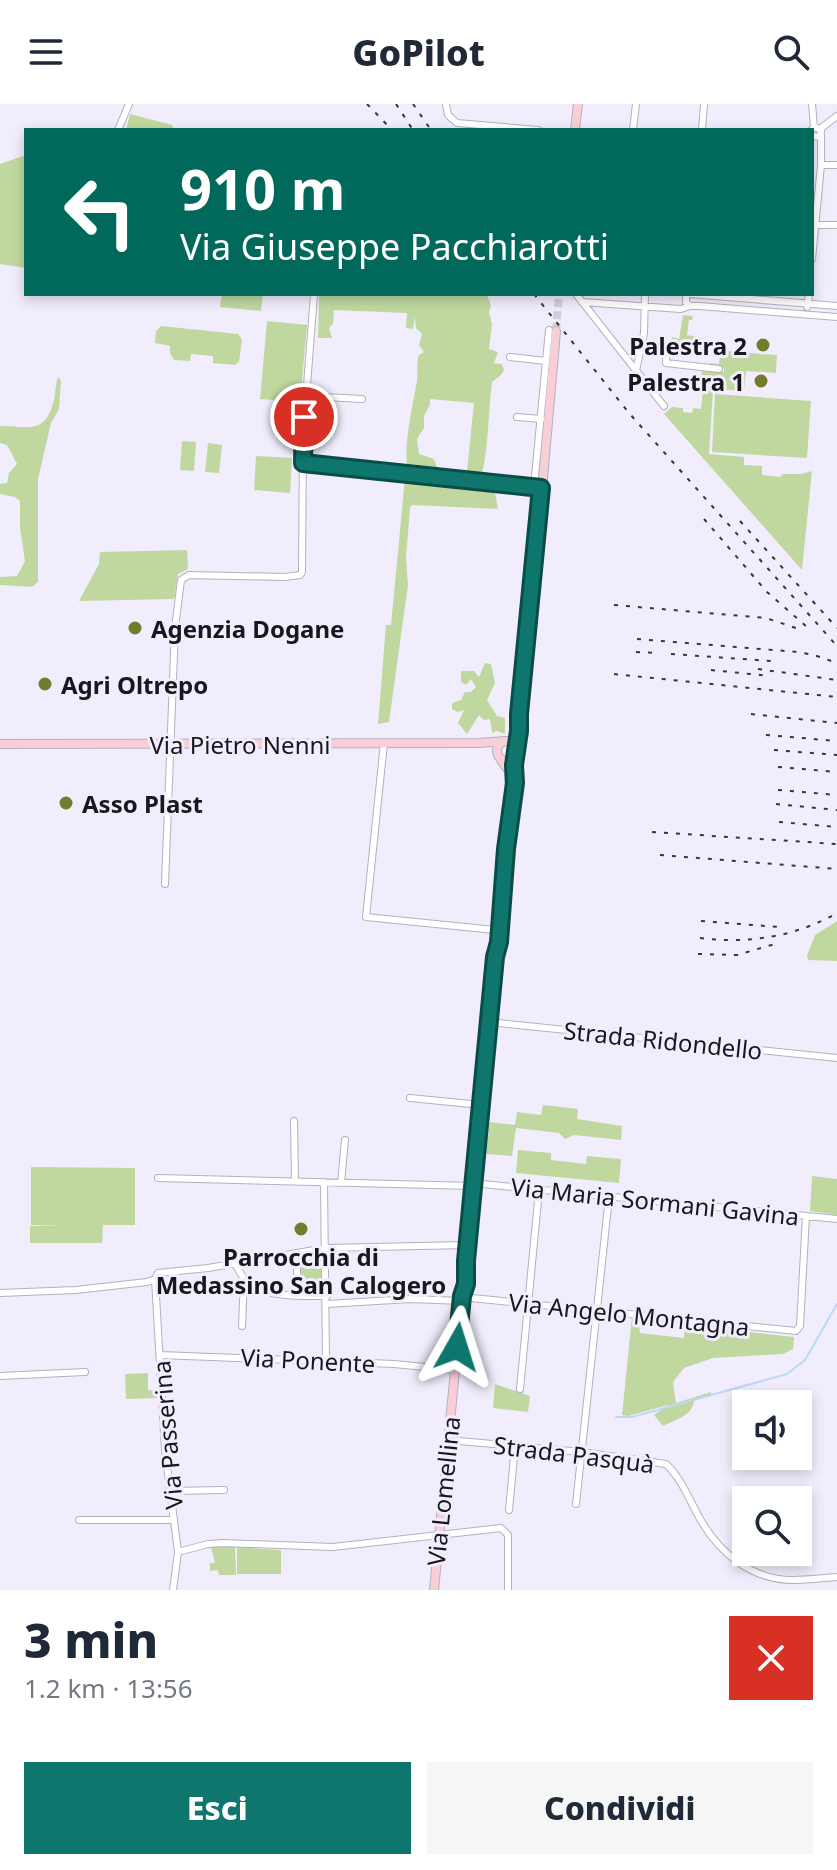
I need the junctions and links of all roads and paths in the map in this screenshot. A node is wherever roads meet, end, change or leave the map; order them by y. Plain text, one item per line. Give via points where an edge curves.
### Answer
1 (129, 104) edge
2 (446, 104) edge
3 (578, 104) edge
4 (636, 104) edge
5 (704, 104) edge
6 (812, 104) edge
7 (837, 116) edge
8 (119, 128) edge
9 (499, 128) edge
10 (575, 128) edge
11 (633, 128) edge
12 (702, 128) edge
13 (815, 135) edge
14 (821, 150) junction
15 (821, 165) junction
16 (837, 165) edge
17 (815, 225) junction
18 (837, 225) edge
19 (814, 236) edge
20 (314, 296) edge
21 (578, 296) edge
22 (645, 296) edge
23 (688, 296) edge
24 (733, 296) edge
25 (809, 296) edge
26 (582, 302) junction
27 (807, 304) junction
28 (645, 306) junction
29 (690, 306) junction
30 (837, 306) edge
31 (806, 315) junction
32 (837, 317) edge
33 (553, 330) joint
34 (642, 347) junction
35 (510, 357) dead end
36 (546, 361) junction
37 (719, 369) dead end
38 (636, 371) junction
39 (306, 396) junction
40 (362, 399) dead end
41 (664, 406) dead end
42 (517, 417) dead end
43 (541, 419) junction
44 (303, 463) junction
45 (538, 487) junction
46 (519, 714) junction
47 (506, 741) junction
48 (384, 743) junction
49 (479, 743) junction
50 (0, 744) edge
51 (170, 744) junction
52 (517, 754) junction
53 (499, 757) junction
54 (509, 820) junction
55 (165, 884) dead end
56 (501, 898) junction
57 (495, 930) junction
58 (495, 957) junction
59 (489, 1022) junction
60 (837, 1058) edge
61 (410, 1098) dead end
62 (481, 1105) junction
63 (294, 1121) dead end
64 (345, 1140) dead end
65 (158, 1178) dead end
66 (295, 1181) junction
67 (324, 1182) junction
68 (341, 1183) junction
69 (473, 1185) junction
70 (539, 1190) junction
71 (609, 1197) junction
72 (806, 1216) junction
73 (837, 1219) edge
74 (467, 1245) junction
75 (326, 1248) junction
76 (297, 1253) junction
77 (234, 1263) junction
78 (244, 1277) junction
79 (155, 1279) junction
80 (0, 1293) edge
81 (297, 1295) junction
82 (462, 1298) junction
83 (327, 1300) junction
84 (528, 1304) junction
85 (597, 1310) junction
86 (242, 1326) dead end
87 (160, 1355) junction
88 (326, 1361) junction
89 (455, 1370) junction
90 (85, 1372) dead end
91 (0, 1376) edge
92 (520, 1389) dead end
93 (448, 1440) junction
94 (515, 1446) junction
95 (582, 1452) junction
96 (224, 1490) dead end
97 (170, 1491) junction
98 (576, 1504) dead end
99 (509, 1510) dead end
100 (79, 1520) dead end
101 (174, 1520) junction
102 (439, 1533) junction
103 (178, 1552) junction
104 (837, 1577) edge
105 (173, 1590) edge
106 (434, 1590) edge
107 (508, 1590) edge

1 - 8 street
2 - 9 street via 457,123
3 - 10 main road
4 - 11 street
5 - 12 street
6 - 13 street
7 - 13 street
13 - 14 street
13 - 14 street
14 - 15 street
15 - 16 street
15 - 17 street
17 - 18 street
17 - 19 street
20 - 39 street
21 - 26 street
22 - 28 street
23 - 29 street
24 - 27 street
25 - 27 street
26 - 28 street
26 - 38 street
27 - 30 street
27 - 31 street
28 - 29 street
28 - 34 street
29 - 31 street
31 - 32 street
33 - 36 street, Via Lomellina
33 - 45 main road, Via Lomellina
34 - 37 street via 666,350 666,363
34 - 38 street
35 - 36 street
36 - 43 street, Via Lomellina
38 - 41 street
39 - 40 street
39 - 44 street
42 - 43 street
43 - 45 street, Via Lomellina
44 - 45 street
44 - 51 street via 300,575 189,575 181,580
45 - 46 main road, Via Lomellina
46 - 47 main road, Via Lomellina
46 - 52 main road, Via Lomellina
47 - 49 main road, Via Pietro Nenni
47 - 52 main road via 516,745
47 - 53 main road, Via Lomellina via 499,744
48 - 49 main road, Via Pietro Nenni
48 - 51 main road, Via Pietro Nenni
48 - 57 street via 366,917
49 - 53 main road
50 - 51 main road, Via Pietro Nenni
51 - 55 street
52 - 53 main road via 509,761
52 - 54 main road, Via Lomellina
53 - 54 main road, Via Lomellina via 510,776
54 - 56 main road, Via Lomellina
56 - 57 main road, Via Lomellina
56 - 58 main road, Via Lomellina
57 - 58 main road, Via Lomellina
58 - 59 main road, Via Lomellina
59 - 60 street, Strada Ridondello
59 - 62 main road, Via Lomellina
61 - 62 street
62 - 69 main road, Via Lomellina
63 - 66 street
64 - 68 street
65 - 66 street, Via Maria Sormani Gavina
66 - 67 street, Via Maria Sormani Gavina
67 - 68 street, Via Maria Sormani Gavina
67 - 75 street
68 - 69 street, Via Maria Sormani Gavina
69 - 70 street, Via Maria Sormani Gavina
69 - 74 main road, Via Lomellina
70 - 71 street, Via Maria Sormani Gavina
70 - 84 street
71 - 72 street, Via Maria Sormani Gavina
71 - 85 street
72 - 73 street, Via Maria Sormani Gavina
72 - 85 street, Via Angelo Montagna via 796,1331
74 - 75 street
74 - 82 main road, Via Lomellina
75 - 76 street
75 - 83 street
76 - 77 street
76 - 81 street
77 - 78 street
77 - 79 street via 158,1273
78 - 81 street, Via Angelo Montagna via 254,1286
78 - 86 street
79 - 80 street
79 - 87 street, Via Passerina
81 - 83 street, Via Angelo Montagna
82 - 83 street, Via Angelo Montagna
82 - 84 street, Via Angelo Montagna
82 - 89 main road, Via Lomellina
83 - 88 street
84 - 85 street, Via Angelo Montagna
84 - 92 street
85 - 95 street
87 - 88 street, Via Ponente
87 - 97 street, Via Passerina
88 - 89 street, Via Ponente
89 - 93 main road, Via Lomellina
90 - 91 street
93 - 94 street, Strada Pasquà
93 - 102 main road, Via Lomellina
94 - 95 street, Strada Pasquà
94 - 99 street
95 - 98 street
95 - 104 street, Strada Pasquà via 666,1464 711,1538 747,1568 790,1580
96 - 97 street
97 - 101 street, Via Passerina
100 - 101 street
101 - 103 street, Via Passerina
102 - 103 street via 333,1547 224,1543
102 - 106 main road, Via Lomellina
102 - 107 street via 504,1529
103 - 105 street, Via Passerina

